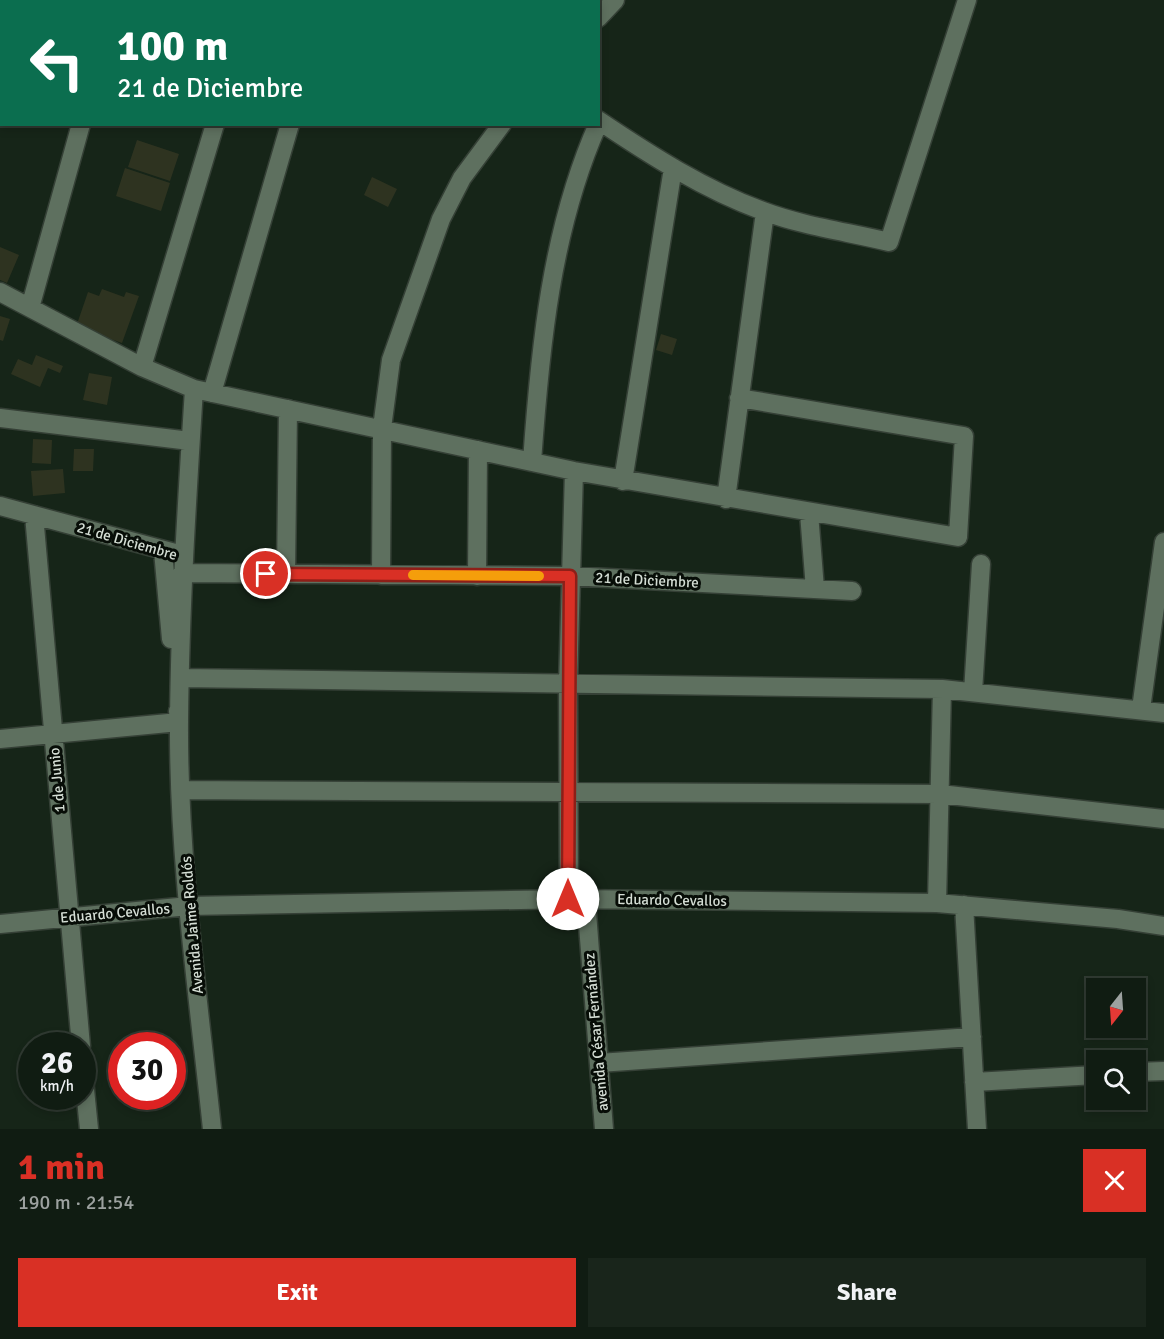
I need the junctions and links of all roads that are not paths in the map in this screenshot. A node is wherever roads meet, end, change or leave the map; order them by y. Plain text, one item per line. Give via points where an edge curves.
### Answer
1 (615, 0) edge
2 (968, 0) edge
3 (600, 16) edge
4 (600, 123) edge
5 (80, 126) edge
6 (214, 126) edge
7 (289, 126) edge
8 (501, 126) edge
9 (597, 126) edge
10 (674, 168) junction
11 (765, 212) junction
12 (0, 292) edge
13 (30, 308) junction
14 (142, 367) junction
15 (203, 391) junction
16 (739, 398) junction
17 (288, 409) junction
18 (0, 418) edge
19 (382, 428) junction
20 (190, 441) junction
21 (478, 450) junction
22 (532, 462) junction
23 (574, 471) junction
24 (623, 481) junction
25 (726, 499) junction
26 (0, 506) edge
27 (809, 513) junction
28 (34, 515) junction
29 (1164, 542) edge
30 (163, 551) junction
31 (183, 564) junction
32 (981, 564) dead end
33 (286, 574) junction
34 (381, 575) junction
35 (477, 576) junction
36 (570, 576) junction
37 (814, 589) junction
38 (852, 591) dead end
39 (1161, 591) edge
40 (180, 678) junction
41 (568, 685) junction
42 (942, 689) junction
43 (973, 692) junction
44 (1141, 709) junction
45 (1164, 712) edge
46 (179, 722) junction
47 (53, 733) junction
48 (0, 739) edge
49 (181, 790) junction
50 (568, 791) junction
51 (940, 794) junction
52 (1164, 819) edge
53 (577, 900) junction
54 (938, 903) junction
55 (964, 904) junction
56 (189, 906) junction
57 (70, 917) junction
58 (0, 924) edge
59 (1164, 926) edge
60 (80, 1032) edge
61 (972, 1038) junction
62 (599, 1063) junction
63 (1164, 1071) edge
64 (1146, 1072) edge
65 (1086, 1076) edge
66 (974, 1082) junction
67 (87, 1110) edge
68 (89, 1129) edge
69 (212, 1129) edge
70 (604, 1129) edge
71 (977, 1129) edge

1 - 3 street
2 - 11 street via 889,242
4 - 10 street
5 - 13 street
6 - 14 street
7 - 15 street, Avenida Jaime Roldós
8 - 19 street via 462,178 441,219 391,360
9 - 22 street via 579,169 554,270 538,375
10 - 11 street
10 - 24 street
11 - 16 street
12 - 13 street
13 - 14 street
14 - 15 street
15 - 17 street
15 - 20 street, Avenida Jaime Roldós
16 - 25 street
16 - 27 street via 964,436 958,537
17 - 19 street
17 - 33 street
18 - 20 street
19 - 21 street
19 - 34 street
20 - 31 street, Avenida Jaime Roldós
21 - 22 street
21 - 35 street
22 - 23 street
23 - 24 street
23 - 36 street, avenida César Fernández
24 - 25 street
25 - 27 street
26 - 28 street, 21 de Diciembre
27 - 37 street
28 - 30 street, 21 de Diciembre
28 - 47 street, 1 de Junio
29 - 39 street
30 - 31 street, 21 de Diciembre
30 - 46 street, Avenida Jaime Roldós
31 - 33 street, 21 de Diciembre
31 - 40 street, Avenida Jaime Roldós
32 - 43 street
33 - 34 street, 21 de Diciembre
34 - 35 street, 21 de Diciembre
35 - 36 street, 21 de Diciembre
36 - 37 street, 21 de Diciembre
36 - 41 street, avenida César Fernández
37 - 38 street, 21 de Diciembre
39 - 44 street
40 - 41 street
40 - 46 street, Avenida Jaime Roldós
41 - 42 street
41 - 50 street, avenida César Fernández
42 - 43 street
42 - 51 street
43 - 44 street
44 - 45 street
46 - 47 street
46 - 49 street, Avenida Jaime Roldós
47 - 48 street
47 - 57 street, 1 de Junio
49 - 50 street
49 - 56 street, Avenida Jaime Roldós
50 - 51 street
50 - 53 street, avenida César Fernández
51 - 52 street
51 - 54 street
53 - 54 street, Eduardo Cevallos
53 - 56 street, Eduardo Cevallos
53 - 62 street, avenida César Fernández
54 - 55 street, Eduardo Cevallos
55 - 59 street, Eduardo Cevallos
55 - 61 street
56 - 57 street, Eduardo Cevallos
56 - 69 street, Avenida Jaime Roldós
57 - 58 street, Eduardo Cevallos
57 - 60 street, 1 de Junio
61 - 62 street
61 - 66 street
62 - 70 street, avenida César Fernández
63 - 64 street
65 - 66 street
66 - 71 street
67 - 68 street

